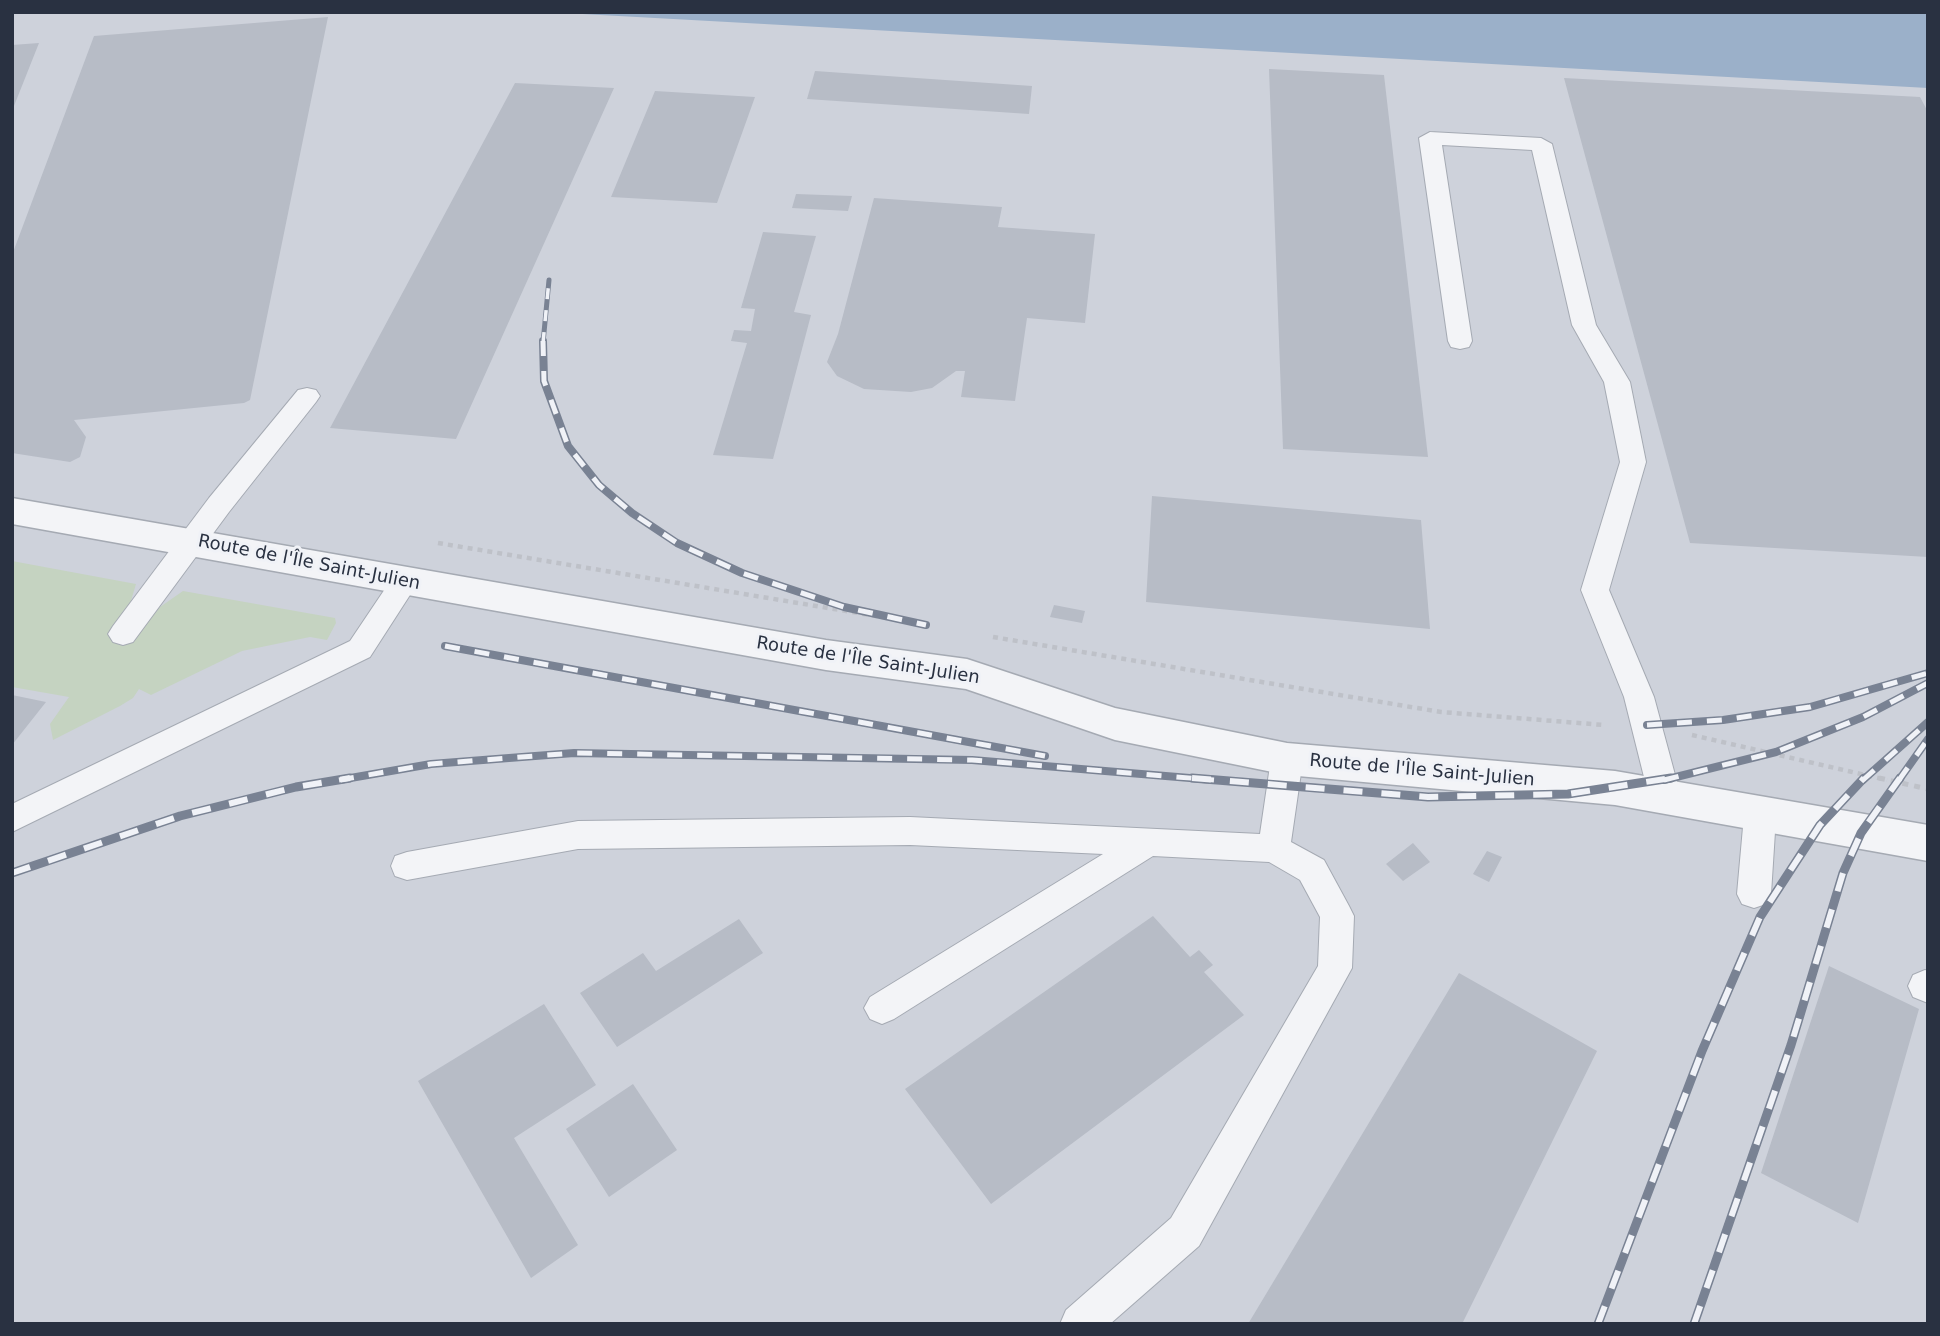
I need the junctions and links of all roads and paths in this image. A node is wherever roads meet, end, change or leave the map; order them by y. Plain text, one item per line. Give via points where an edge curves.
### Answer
1 (1460, 341) dead end
2 (307, 396) dead end
3 (12, 511) edge
4 (425, 540) dead end
5 (193, 541) junction
6 (405, 582) junction
7 (913, 622) dead end
8 (123, 634) dead end
9 (983, 635) dead end
10 (1647, 725) junction
11 (1287, 758) junction
12 (1928, 789) edge
13 (1665, 797) junction
14 (1760, 816) junction
15 (12, 819) edge
16 (1149, 842) junction
17 (1928, 843) edge
18 (1274, 848) junction
19 (407, 866) dead end
20 (1754, 894) dead end
21 (882, 1008) dead end
22 (1080, 1324) edge

1 - 10 lane via 1430,138 1541,144 1584,326 1618,382 1633,462 1595,590
2 - 5 lane
3 - 5 street, Route de l'Île Saint-Julien
4 - 7 path
5 - 6 street, Route de l'Île Saint-Julien
5 - 8 lane
6 - 11 street, Route de l'Île Saint-Julien via 826,655 967,674 1115,724
6 - 15 lane via 360,649
9 - 10 path via 1452,713 1578,725
10 - 12 path
10 - 13 lane
11 - 13 street, Route de l'Île Saint-Julien via 1615,788
11 - 18 lane
13 - 14 street, Route de l'Île Saint-Julien
14 - 17 street, Route de l'Île Saint-Julien
14 - 20 lane
16 - 18 lane
16 - 19 lane via 910,831 578,835
16 - 21 lane
18 - 22 lane via 1312,870 1337,916 1335,968 1185,1232

